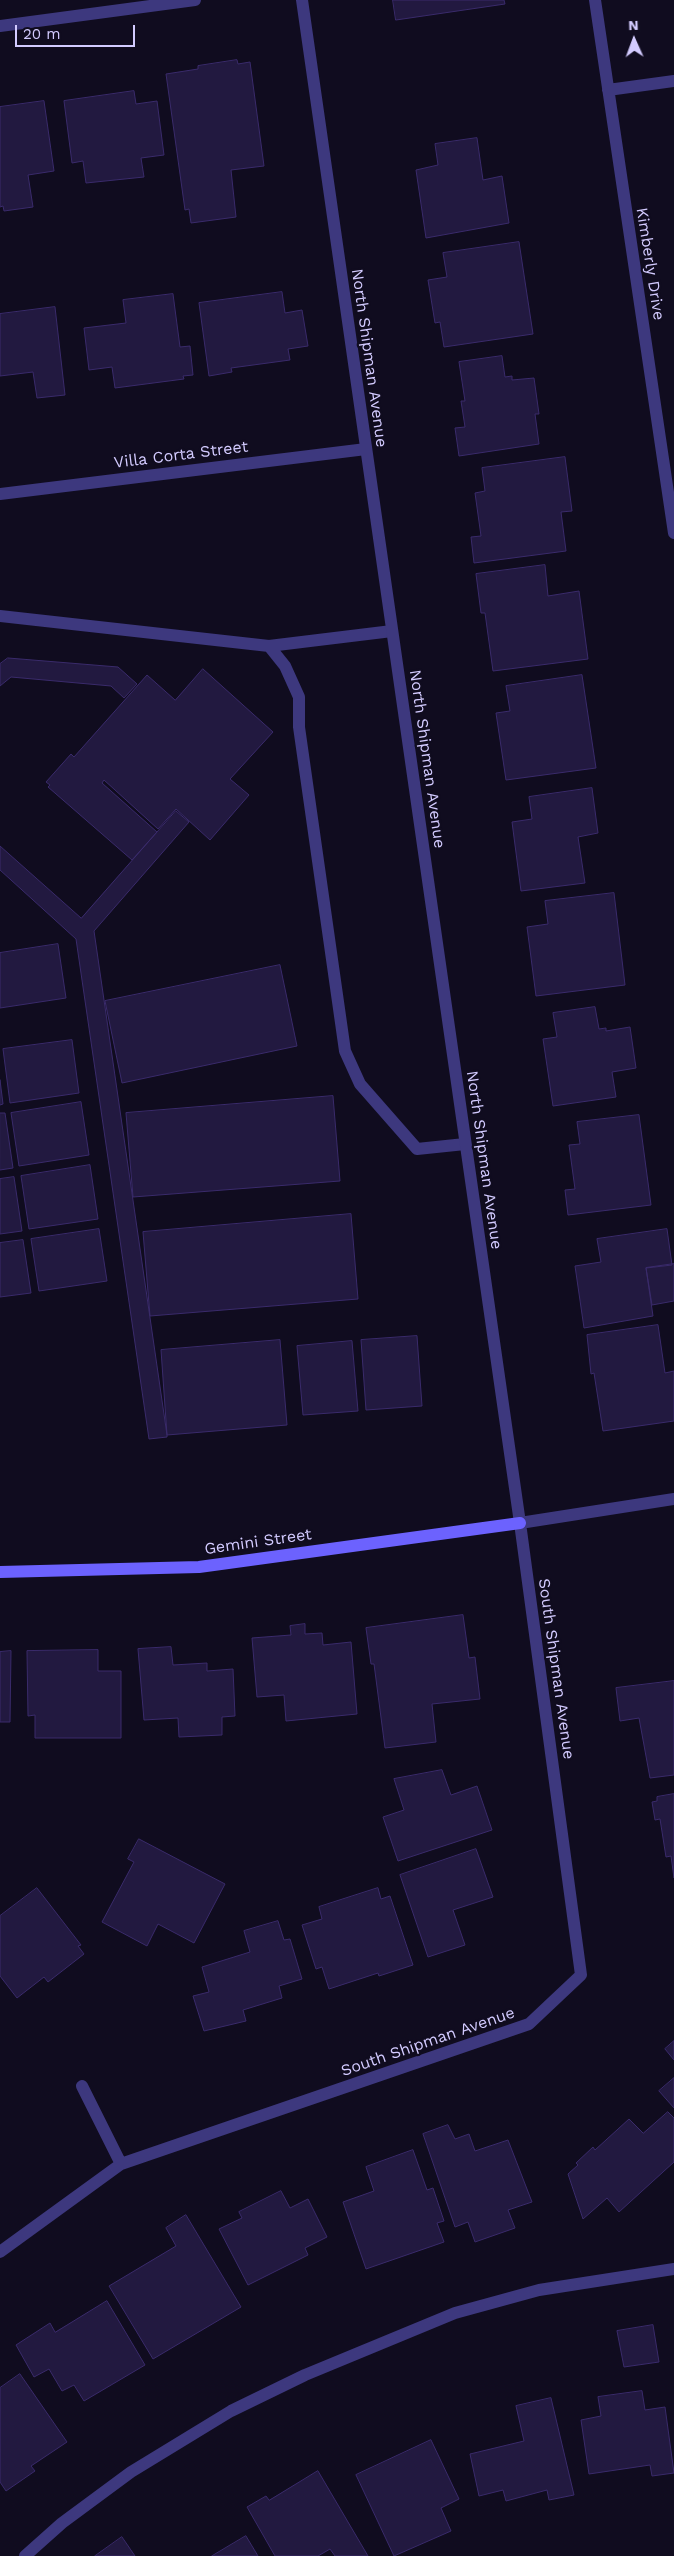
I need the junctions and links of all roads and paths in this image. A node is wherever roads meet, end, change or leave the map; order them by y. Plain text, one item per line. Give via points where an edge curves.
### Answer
1 (195, 0) edge
2 (302, 0) edge
3 (595, 0) edge
4 (0, 26) edge
5 (674, 80) edge
6 (608, 90) junction
7 (366, 449) junction
8 (0, 494) edge
9 (674, 533) edge
10 (0, 616) edge
11 (392, 631) junction
12 (269, 646) junction
13 (465, 1144) junction
14 (674, 1498) edge
15 (520, 1523) junction
16 (0, 1572) edge
17 (82, 2086) dead end
18 (121, 2164) junction
19 (0, 2252) edge
20 (674, 2269) edge
21 (25, 2556) edge

1 - 4 street
2 - 7 street, North Shipman Avenue
3 - 6 street, Kimberly Drive
5 - 6 street
6 - 9 street, Kimberly Drive
7 - 8 street, Villa Corta Street
7 - 11 street, North Shipman Avenue
10 - 12 street
11 - 12 street
11 - 13 street, North Shipman Avenue
12 - 13 street via 285,666 299,697 299,727 345,1051 360,1084 417,1149
13 - 15 street, North Shipman Avenue
14 - 15 street
15 - 16 street, Gemini Street via 199,1567
15 - 18 street, South Shipman Avenue via 581,1975 529,2024
17 - 18 street
18 - 19 street, South Shipman Avenue
20 - 21 street via 539,2290 455,2312 305,2375 231,2411 131,2472

